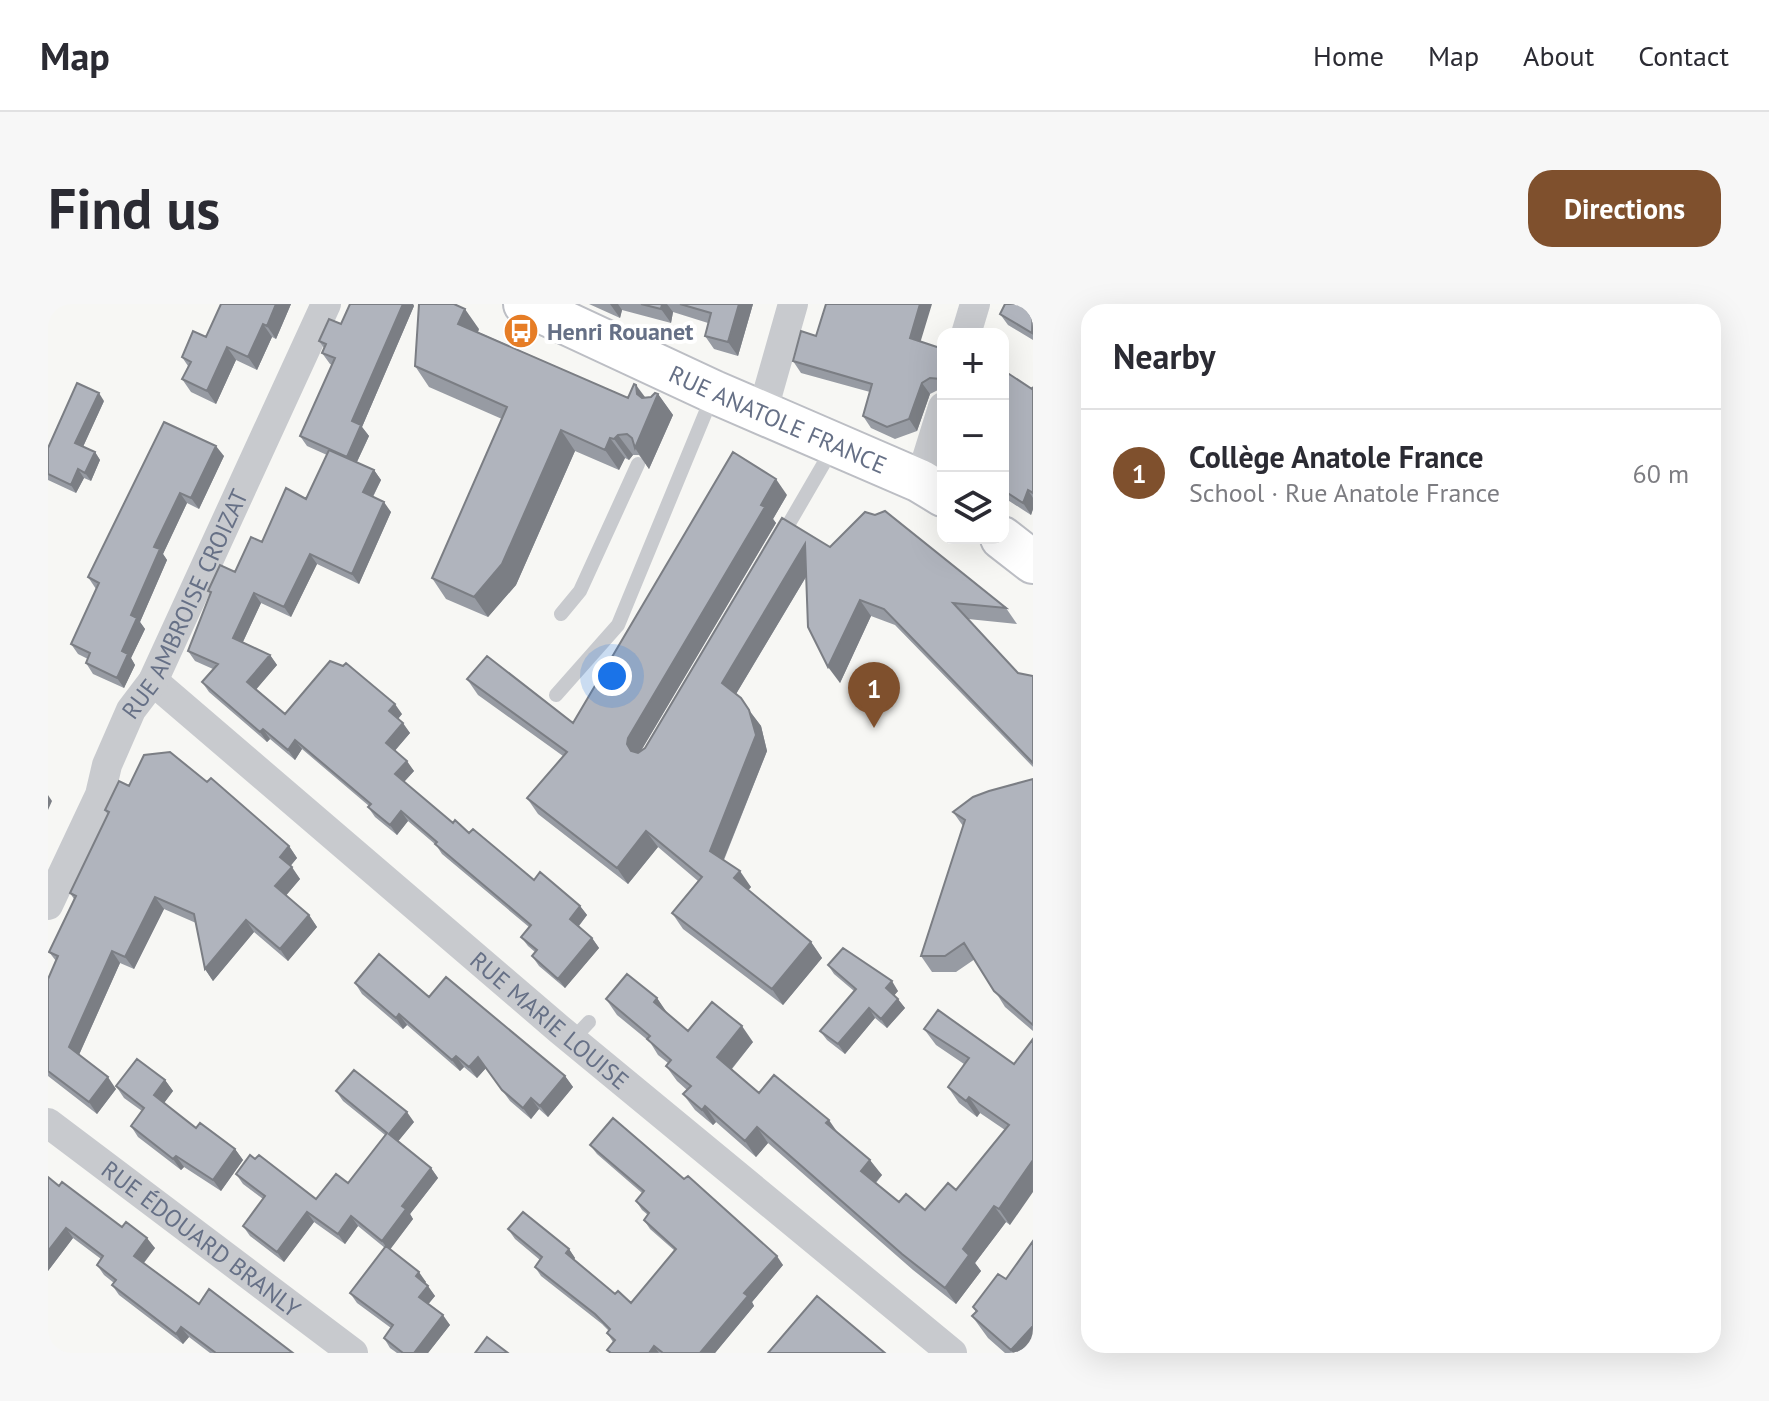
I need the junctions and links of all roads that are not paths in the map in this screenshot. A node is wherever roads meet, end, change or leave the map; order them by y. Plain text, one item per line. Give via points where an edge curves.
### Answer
1 (326, 304) edge
2 (525, 304) edge
3 (793, 304) edge
4 (975, 304) edge
5 (968, 328) edge
6 (714, 392) junction
7 (762, 413) junction
8 (836, 443) junction
9 (937, 448) edge
10 (638, 464) edge
11 (931, 488) edge
12 (1009, 543) edge
13 (774, 547) edge
14 (1033, 562) edge
15 (561, 614) dead end
16 (153, 681) junction
17 (556, 695) dead end
18 (48, 905) edge
19 (48, 1123) edge
20 (353, 1353) edge
21 (952, 1353) edge

1 - 16 street, RUE AMBROISE CROIZAT
2 - 6 main road, RUE ANATOLE FRANCE via 673,380
3 - 7 street
4 - 5 street
6 - 7 main road, RUE ANATOLE FRANCE
6 - 17 lane via 618,625
7 - 8 main road, RUE ANATOLE FRANCE
8 - 11 main road, RUE ANATOLE FRANCE
8 - 13 lane
9 - 11 street
10 - 15 lane via 580,591
12 - 14 main road
16 - 18 street, RUE AMBROISE CROIZAT via 131,710 100,795
16 - 21 street, RUE MARIE LOUISE via 580,1031
19 - 20 street, RUE ÉDOUARD BRANLY

